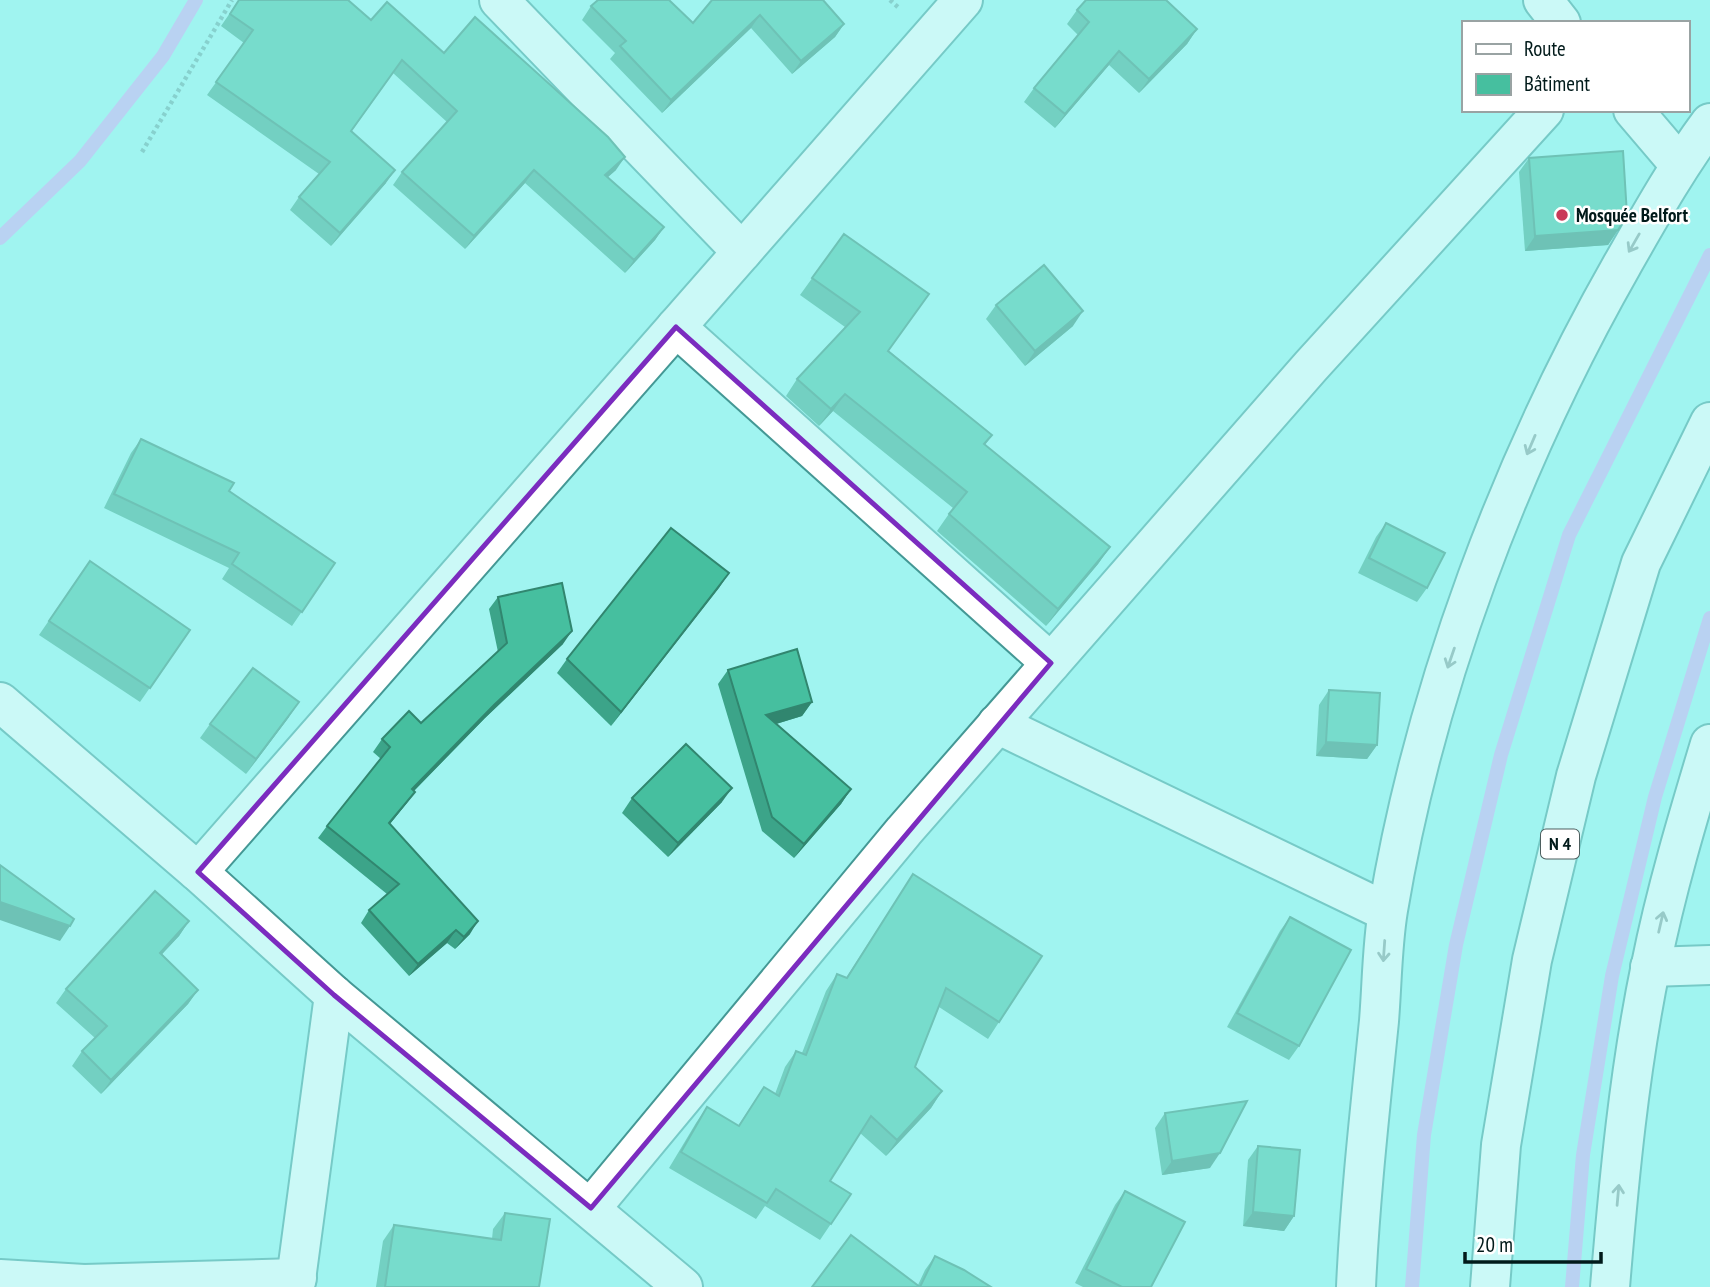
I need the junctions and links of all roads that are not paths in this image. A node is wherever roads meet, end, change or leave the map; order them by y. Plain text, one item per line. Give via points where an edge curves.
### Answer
1 (499, 0) edge
2 (963, 0) edge
3 (1543, 0) edge
4 (1559, 21) edge
5 (1542, 112) edge
6 (1635, 112) edge
7 (1710, 123) edge
8 (1679, 164) junction
9 (742, 252) junction
10 (676, 327) junction
11 (1710, 422) edge
12 (1051, 663) junction
13 (0, 702) edge
14 (997, 724) junction
15 (1710, 744) edge
16 (198, 872) junction
17 (1387, 912) junction
18 (1710, 965) edge
19 (1650, 967) junction
20 (334, 995) junction
21 (591, 1208) junction
22 (0, 1279) edge
23 (667, 1280) edge
24 (296, 1282) edge
25 (1356, 1287) edge
26 (1490, 1287) edge
27 (1610, 1287) edge

1 - 9 main road
2 - 9 main road
3 - 4 main road
5 - 12 main road via 1311,366
6 - 8 main road
7 - 8 main road
8 -> 17 main road via 1584,334 1491,539 1412,791
9 - 10 main road
10 - 12 main road
10 - 16 main road
11 - 26 main road, N 4 via 1642,563 1576,776 1521,1026 1502,1145
12 - 14 main road
13 - 16 main road
14 - 17 main road
14 - 21 main road
19 -> 15 main road via 1673,866
16 - 20 main road
17 -> 25 main road
18 - 19 main road
27 -> 19 main road via 1621,1156
20 - 21 main road
20 - 24 main road
21 - 23 main road
22 - 24 main road via 83,1284

